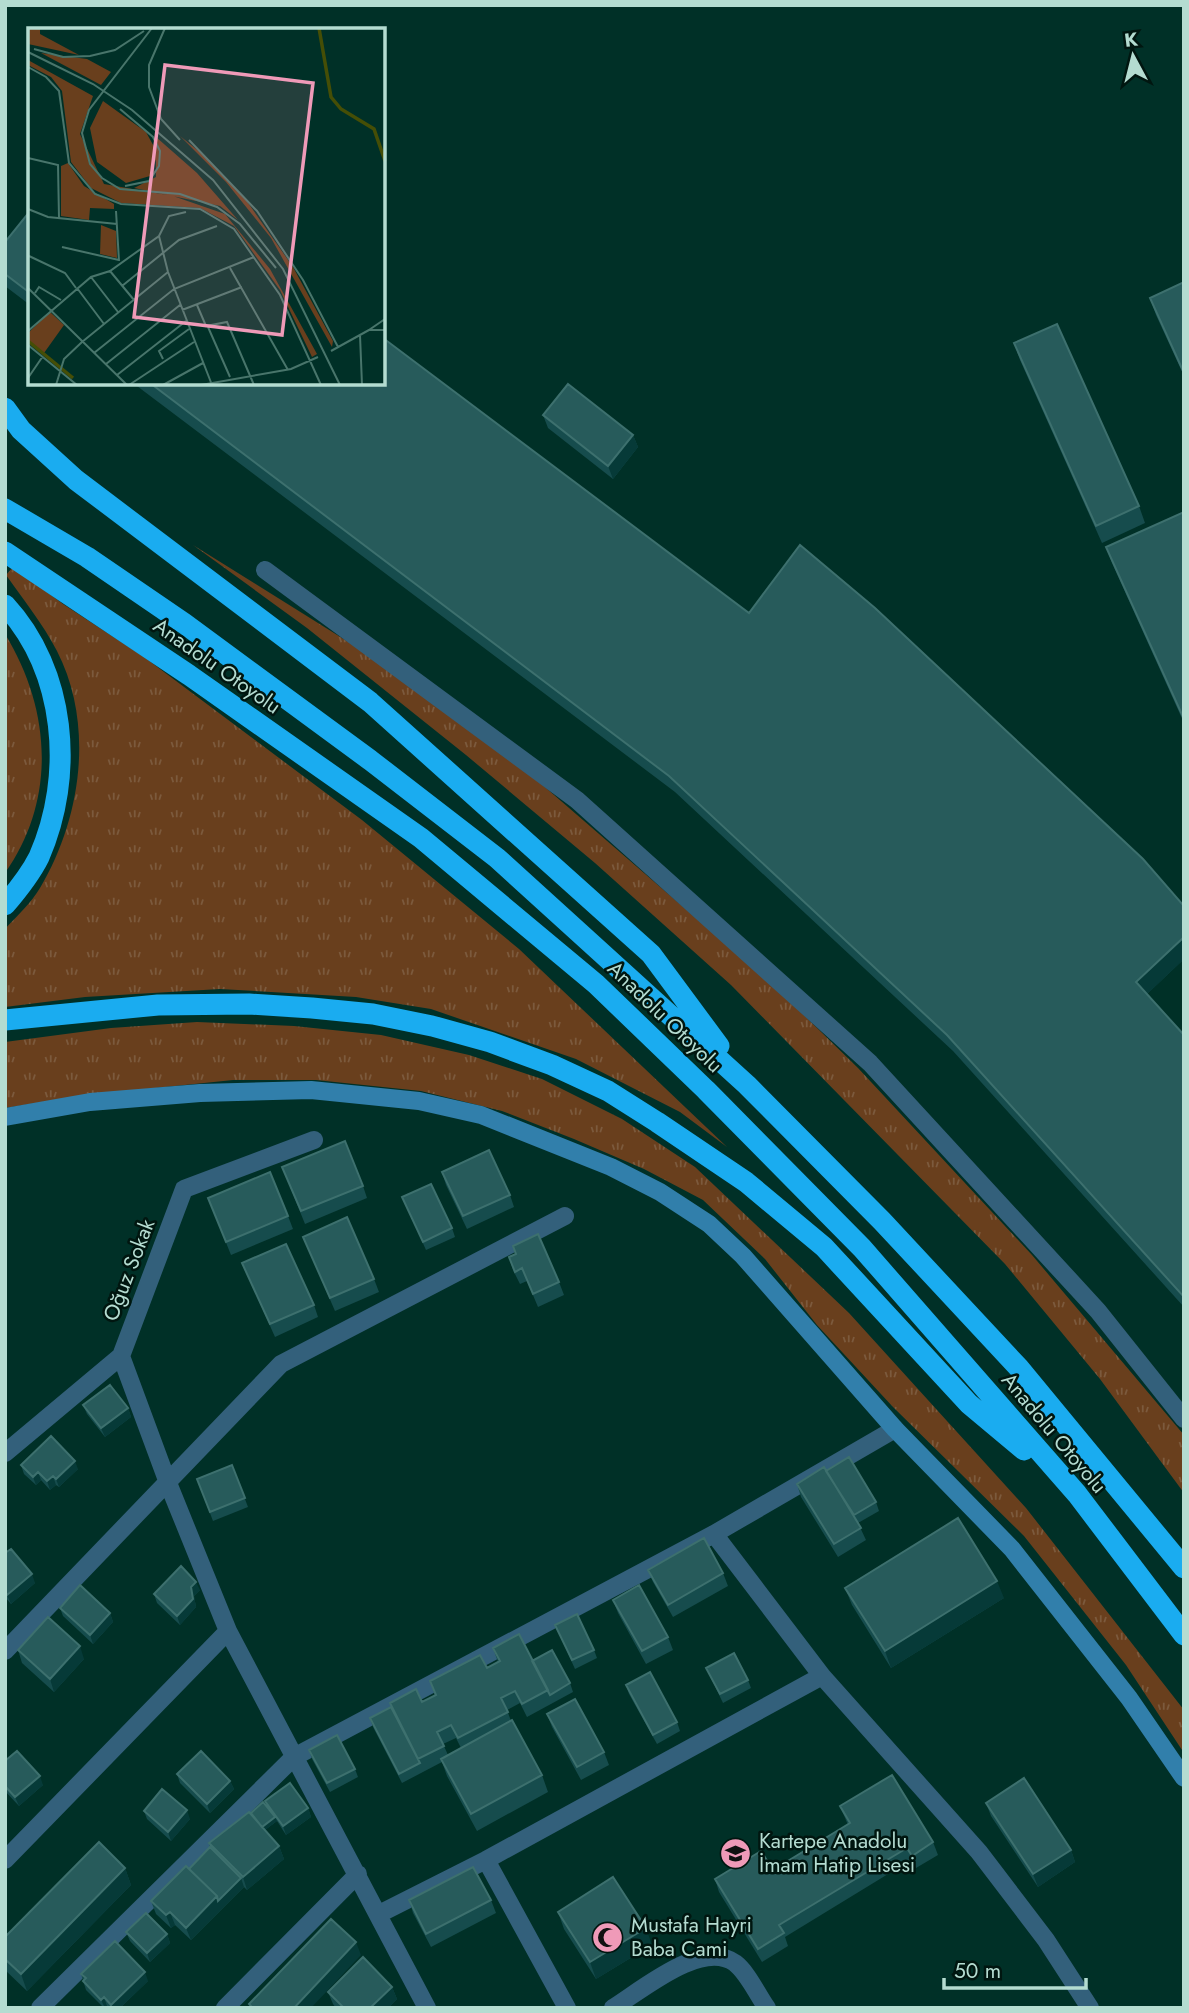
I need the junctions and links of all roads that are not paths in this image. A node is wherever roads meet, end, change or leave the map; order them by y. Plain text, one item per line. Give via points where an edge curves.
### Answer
1 (5, 408) edge
2 (5, 509) edge
3 (5, 552) edge
4 (265, 570) dead end
5 (5, 605) edge
6 (5, 905) edge
7 (5, 1020) edge
8 (747, 1085) junction
9 (5, 1117) edge
10 (314, 1140) dead end
11 (565, 1216) dead end
12 (121, 1356) junction
13 (1184, 1419) edge
14 (895, 1429) junction
15 (5, 1453) edge
16 (168, 1483) junction
17 (1077, 1494) junction
18 (713, 1534) junction
19 (1184, 1567) edge
20 (228, 1630) junction
21 (1184, 1635) edge
22 (5, 1651) edge
23 (822, 1676) junction
24 (294, 1757) junction
25 (1184, 1778) edge
26 (5, 1860) edge
27 (486, 1860) junction
28 (358, 1874) junction
29 (379, 1914) junction
30 (418, 2003) edge
31 (40, 2008) edge
32 (225, 2008) edge
33 (567, 2008) edge
34 (613, 2008) edge
35 (767, 2008) edge
36 (1090, 2008) edge

1 - 8 highway via 21,430 76,480 370,702 651,954
2 - 8 highway, Anadolu Otoyolu via 87,556 185,624 486,850
3 - 17 highway, Anadolu Otoyolu via 421,838 596,984 862,1248
4 - 13 street via 577,800 870,1063 1098,1311
5 - 6 highway via 36,648 51,686 60,766 57,804 38,858
7 - 17 highway via 158,1006 312,1008 432,1026 552,1065 608,1091 746,1182 824,1247 969,1404
8 - 19 highway, Anadolu Otoyolu via 1019,1368
9 - 14 street via 90,1102 311,1090 419,1101 481,1115 611,1167 709,1224 743,1256
10 - 12 street, Oğuz Sokak via 184,1189
11 - 16 street via 281,1364
12 - 15 street, Oğuz Sokak
12 - 16 street
14 - 18 street
14 - 25 street via 1012,1549 1129,1698
16 - 20 street
16 - 22 street
17 - 21 highway, Anadolu Otoyolu
18 - 23 street
18 - 24 street
20 - 24 street
20 - 26 street
23 - 27 street
23 - 36 street via 979,1852 1046,1940
24 - 28 street
24 - 31 street
27 - 29 street
27 - 33 street
28 - 29 street
28 - 32 street
29 - 30 street
34 - 35 street via 681,1965 713,1955 741,1968

